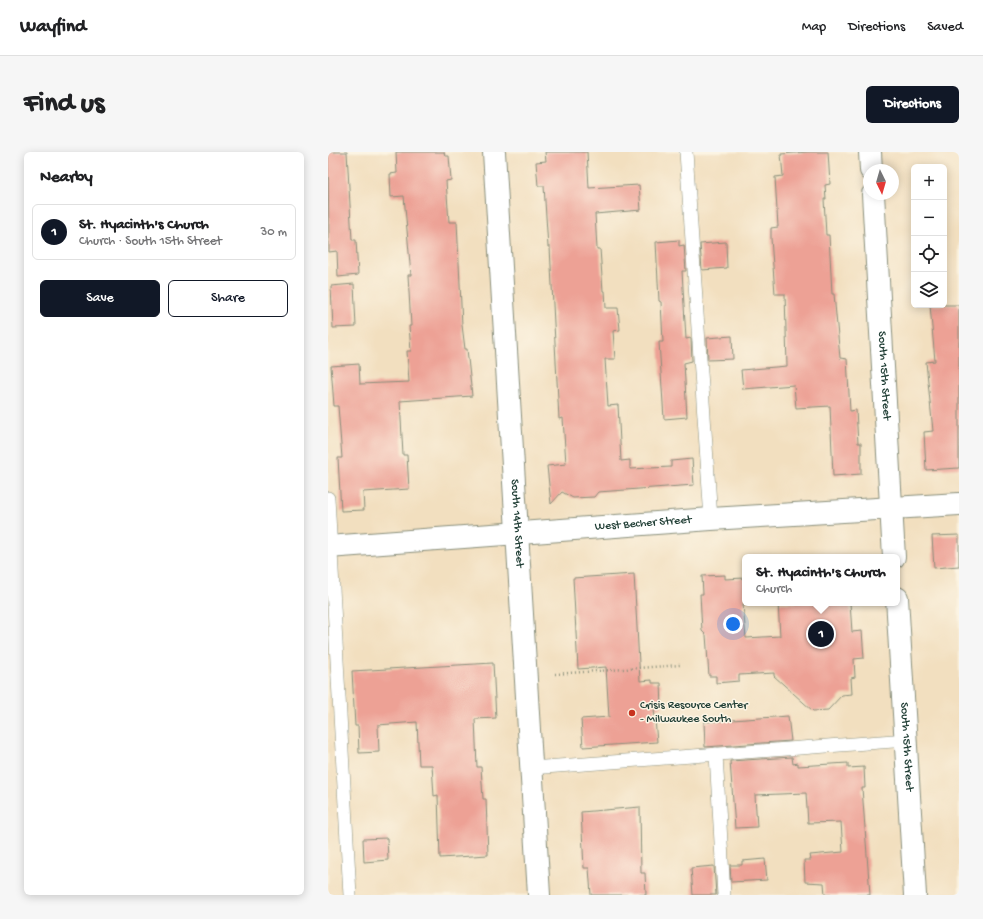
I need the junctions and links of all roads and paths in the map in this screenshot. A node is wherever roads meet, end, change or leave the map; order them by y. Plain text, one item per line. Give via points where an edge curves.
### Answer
1 (494, 152) edge
2 (686, 152) edge
3 (870, 152) edge
4 (871, 164) edge
5 (873, 200) edge
6 (328, 498) edge
7 (959, 504) edge
8 (891, 508) junction
9 (711, 519) junction
10 (517, 533) junction
11 (330, 547) edge
12 (894, 554) edge
13 (898, 606) edge
14 (680, 665) dead end
15 (555, 674) dead end
16 (907, 740) junction
17 (716, 754) junction
18 (531, 768) junction
19 (350, 895) edge
20 (539, 895) edge
21 (724, 895) edge
22 (915, 895) edge

1 - 10 street, South 14th Street
2 - 9 lane
3 - 4 street
5 - 8 street, South 15th Street
6 - 11 lane
7 - 8 street, West Becher Street
8 - 9 street, West Becher Street
8 - 12 street, South 15th Street
9 - 10 street, West Becher Street
10 - 11 street, West Becher Street
10 - 18 street, South 14th Street
11 - 19 lane
13 - 16 street, South 15th Street
14 - 15 path
16 - 17 lane
16 - 22 street, South 15th Street
17 - 18 lane
17 - 21 lane
18 - 20 street, South 14th Street

